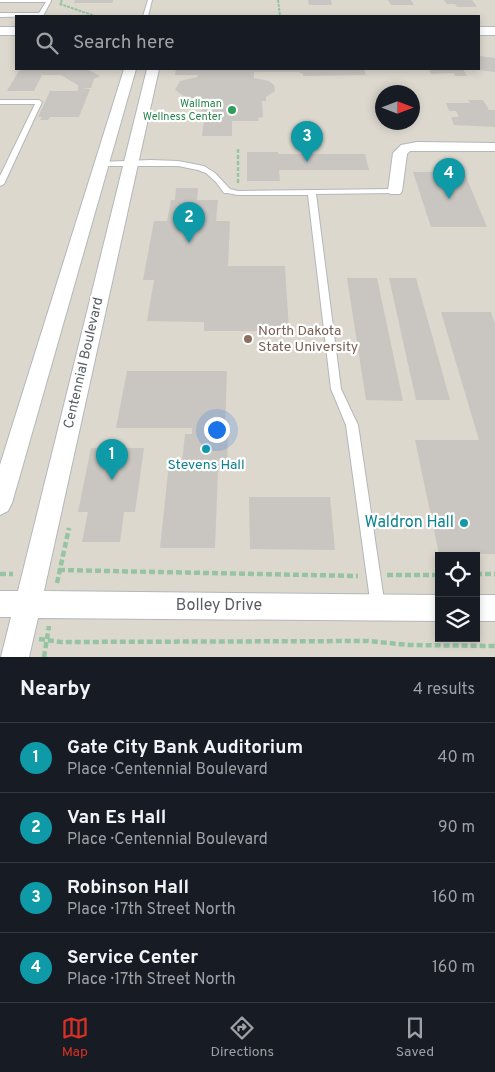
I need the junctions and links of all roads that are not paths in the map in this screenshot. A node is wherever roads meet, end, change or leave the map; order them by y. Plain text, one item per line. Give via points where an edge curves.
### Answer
1 (150, 0) edge
2 (0, 1) edge
3 (7, 1) edge
4 (0, 11) edge
5 (0, 15) edge
6 (145, 15) edge
7 (0, 31) edge
8 (15, 31) edge
9 (480, 31) edge
10 (495, 31) edge
11 (130, 70) edge
12 (153, 70) edge
13 (0, 102) edge
14 (495, 147) edge
15 (100, 164) junction
16 (129, 164) junction
17 (0, 184) edge
18 (312, 192) junction
19 (395, 192) joint
20 (0, 503) edge
21 (0, 604) edge
22 (28, 604) junction
23 (378, 608) junction
24 (435, 608) edge
25 (480, 608) edge
26 (495, 608) edge
27 (18, 645) edge

1 - 6 lane
2 - 3 lane
3 - 4 lane
3 - 5 lane via 49,1 41,15
7 - 8 street
9 - 10 street
11 - 15 street
12 - 16 street, Centennial Boulevard
13 - 17 lane via 39,102
14 - 19 street via 406,148 400,153
15 - 16 lane
15 - 20 street
16 - 18 lane via 184,164 202,168 218,178 227,191 238,193
16 - 22 street, Centennial Boulevard
18 - 19 lane
18 - 23 lane via 336,388 352,425
21 - 22 street, Bolley Drive
22 - 23 street, Bolley Drive
22 - 27 street, Centennial Boulevard
23 - 24 street, Bolley Drive
25 - 26 street

